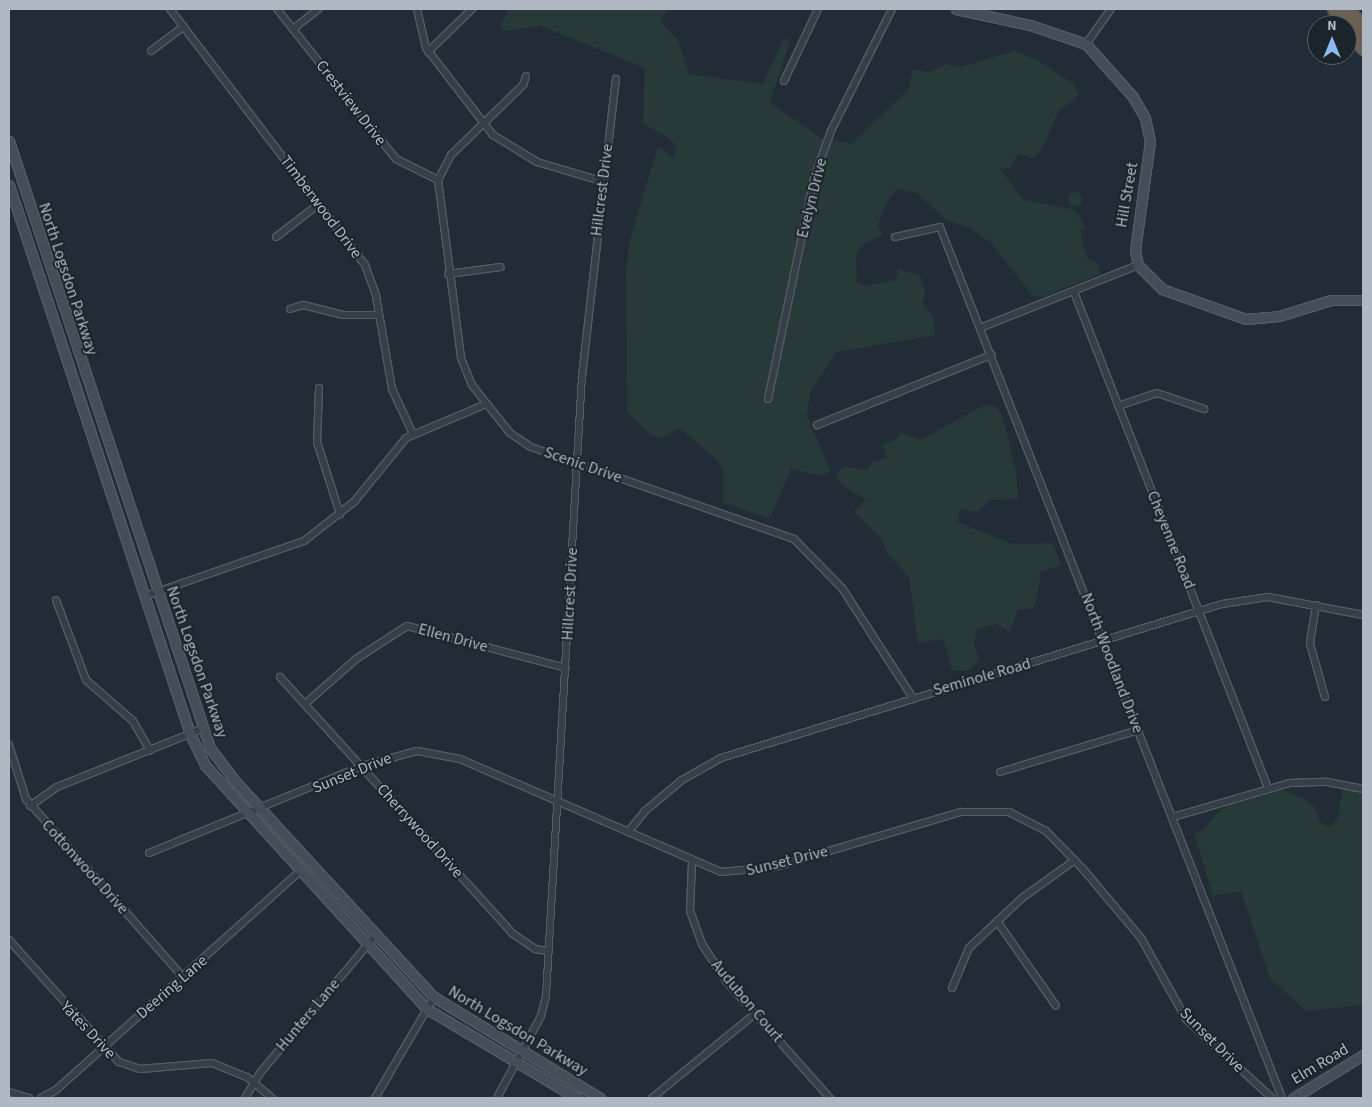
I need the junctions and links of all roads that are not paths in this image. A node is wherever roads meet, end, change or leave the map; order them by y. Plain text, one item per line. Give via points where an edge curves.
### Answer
1 (170, 9) edge
2 (277, 9) edge
3 (319, 9) edge
4 (417, 9) edge
5 (472, 9) edge
6 (818, 9) edge
7 (892, 9) edge
8 (956, 9) edge
9 (1111, 9) edge
10 (1349, 9) edge
11 (184, 26) junction
12 (1363, 28) edge
13 (293, 29) junction
14 (1086, 44) junction
15 (151, 51) dead end
16 (428, 52) junction
17 (526, 76) dead end
18 (616, 79) dead end
19 (784, 81) dead end
20 (482, 124) junction
21 (9, 141) edge
22 (438, 180) junction
23 (604, 182) junction
24 (9, 184) edge
25 (319, 204) junction
26 (276, 237) dead end
27 (895, 237) dead end
28 (46, 254) junction
29 (33, 257) junction
30 (1138, 265) junction
31 (500, 267) dead end
32 (448, 274) junction
33 (1074, 292) junction
34 (1363, 300) edge
35 (290, 309) dead end
36 (378, 315) junction
37 (980, 328) junction
38 (991, 355) junction
39 (319, 388) dead end
40 (768, 399) dead end
41 (486, 404) junction
42 (1118, 406) junction
43 (96, 407) junction
44 (1204, 409) dead end
45 (84, 411) junction
46 (817, 425) dead end
47 (413, 434) junction
48 (578, 465) junction
49 (340, 514) junction
50 (156, 592) junction
51 (144, 596) junction
52 (56, 600) dead end
53 (1316, 605) junction
54 (1200, 612) junction
55 (1363, 615) edge
56 (1105, 640) junction
57 (566, 668) junction
58 (280, 677) dead end
59 (1325, 697) dead end
60 (913, 698) junction
61 (305, 704) junction
62 (202, 729) junction
63 (1138, 730) junction
64 (190, 734) junction
65 (9, 745) edge
66 (150, 751) junction
67 (362, 766) junction
68 (1000, 772) dead end
69 (1268, 788) junction
70 (1363, 789) edge
71 (556, 799) junction
72 (30, 806) junction
73 (262, 810) junction
74 (250, 815) junction
75 (1173, 817) junction
76 (628, 832) junction
77 (149, 853) dead end
78 (1075, 860) junction
79 (692, 862) junction
80 (300, 871) junction
81 (997, 921) junction
82 (376, 935) junction
83 (9, 940) edge
84 (368, 945) junction
85 (548, 950) junction
86 (183, 977) junction
87 (952, 988) dead end
88 (434, 997) junction
89 (1056, 1006) dead end
90 (427, 1009) junction
91 (756, 1013) junction
92 (103, 1048) junction
93 (523, 1054) junction
94 (1363, 1055) edge
95 (517, 1064) junction
96 (254, 1081) junction
97 (9, 1092) edge
98 (29, 1098) edge
99 (40, 1098) edge
100 (245, 1098) edge
101 (272, 1098) edge
102 (375, 1098) edge
103 (497, 1098) edge
104 (577, 1098) edge
105 (600, 1098) edge
106 (652, 1098) edge
107 (830, 1098) edge
108 (1272, 1098) edge
109 (1282, 1098) edge
110 (1293, 1098) edge

1 - 11 street, Timberwood Drive
2 - 13 street, Crestview Drive
3 - 13 street
4 - 16 street
5 - 16 street
6 - 19 street
7 - 40 street, Evelyn Drive via 815,175
8 - 14 main road, Hill Street via 1038,27
9 - 14 street
10 - 12 highway
11 - 15 street
11 - 25 street, Timberwood Drive
13 - 22 street, Crestview Drive via 396,159
14 - 30 main road, Hill Street via 1132,97 1148,129 1150,153 1134,238
16 - 20 street
17 - 20 street via 523,85
18 - 23 street, Hillcrest Drive
20 - 22 street via 446,161
20 - 23 street via 528,158
21 - 28 main road, North Logsdon Parkway
22 - 32 street, Scenic Drive
23 - 48 street, Hillcrest Drive via 586,325
24 - 29 main road, North Logsdon Parkway
25 - 26 street
25 - 36 street, Timberwood Drive via 365,265
27 - 37 street, North Woodland Drive via 940,228
28 - 29 main road
28 - 43 main road, North Logsdon Parkway
29 - 45 main road, North Logsdon Parkway
30 - 33 street
30 - 34 main road via 1172,295 1246,319 1279,316 1331,300
31 - 32 street
32 - 41 street, Scenic Drive via 463,367
33 - 37 street
33 - 42 street, Cheyenne Road
35 - 36 street via 304,304 343,315
36 - 47 street, Timberwood Drive via 392,389
37 - 38 street, North Woodland Drive
38 - 46 street
38 - 56 street, North Woodland Drive
39 - 49 street via 317,442
41 - 47 street
41 - 48 street, Scenic Drive via 523,443
42 - 44 street via 1157,393
42 - 54 street, Cheyenne Road
43 - 45 street
43 - 50 main road, North Logsdon Parkway
45 - 51 main road, North Logsdon Parkway
47 - 49 street
48 - 57 street, Hillcrest Drive
48 - 60 street, Scenic Drive via 794,538 848,596
49 - 50 street via 296,545
50 - 51 street
50 - 62 main road, North Logsdon Parkway
51 - 64 main road, North Logsdon Parkway
52 - 66 street via 86,680 133,721
53 - 54 street, Seminole Road via 1260,597
53 - 55 street, Seminole Road
53 - 59 street via 1310,644
54 - 56 street, Seminole Road
54 - 69 street, Cheyenne Road
56 - 60 street, Seminole Road
56 - 63 street, North Woodland Drive
57 - 61 street, Ellen Drive via 407,626 356,659
57 - 71 street, Hillcrest Drive
58 - 61 street, Cherrywood Drive
60 - 76 street, Seminole Road via 700,767 657,800
61 - 67 street, Cherrywood Drive
62 - 64 street
62 - 73 main road, North Logsdon Parkway via 218,760
63 - 68 street
63 - 75 street, North Woodland Drive
64 - 66 street
64 - 74 main road, North Logsdon Parkway via 209,770
65 - 72 street, Cottonwood Drive via 22,792
66 - 72 street via 58,787
67 - 71 street, Sunset Drive via 405,753 437,752
67 - 73 street, Sunset Drive
67 - 85 street, Cherrywood Drive via 513,934 535,949
69 - 70 street via 1327,782
69 - 75 street
71 - 76 street, Sunset Drive
71 - 85 street, Hillcrest Drive
72 - 86 street, Cottonwood Drive
73 - 74 street, Sunset Drive
73 - 82 main road, North Logsdon Parkway
74 - 77 street, Sunset Drive
74 - 80 main road, North Logsdon Parkway
75 - 109 street, North Woodland Drive
76 - 79 street, Sunset Drive
78 - 79 street, Sunset Drive via 1038,825 990,810 961,812 752,872 721,872
78 - 81 street
78 - 108 street, Sunset Drive via 1141,938 1186,1019
79 - 91 street, Audubon Court via 689,905 696,931 726,981
80 - 84 main road, North Logsdon Parkway
80 - 86 street, Deering Lane
81 - 87 street via 965,952
81 - 89 street
82 - 84 street, Hunters Lane
82 - 88 main road, North Logsdon Parkway
83 - 92 street, Yates Drive
84 - 90 main road, North Logsdon Parkway
84 - 96 street, Hunters Lane
85 - 93 street, Hillcrest Drive via 544,1006
86 - 92 street, Deering Lane
88 - 90 street
88 - 93 main road, North Logsdon Parkway
90 - 95 main road, North Logsdon Parkway
90 - 102 street
91 - 106 street
91 - 107 street, Audubon Court
92 - 96 street, Yates Drive via 133,1068 205,1062
92 - 99 street, Deering Lane via 56,1090
93 - 95 street, Hillcrest Drive
93 - 105 main road, North Logsdon Parkway
94 - 110 main road, Elm Road
95 - 103 street, Hillcrest Drive
95 - 104 main road, North Logsdon Parkway
96 - 100 street, Hunters Lane
96 - 101 street, Yates Drive
97 - 98 street

